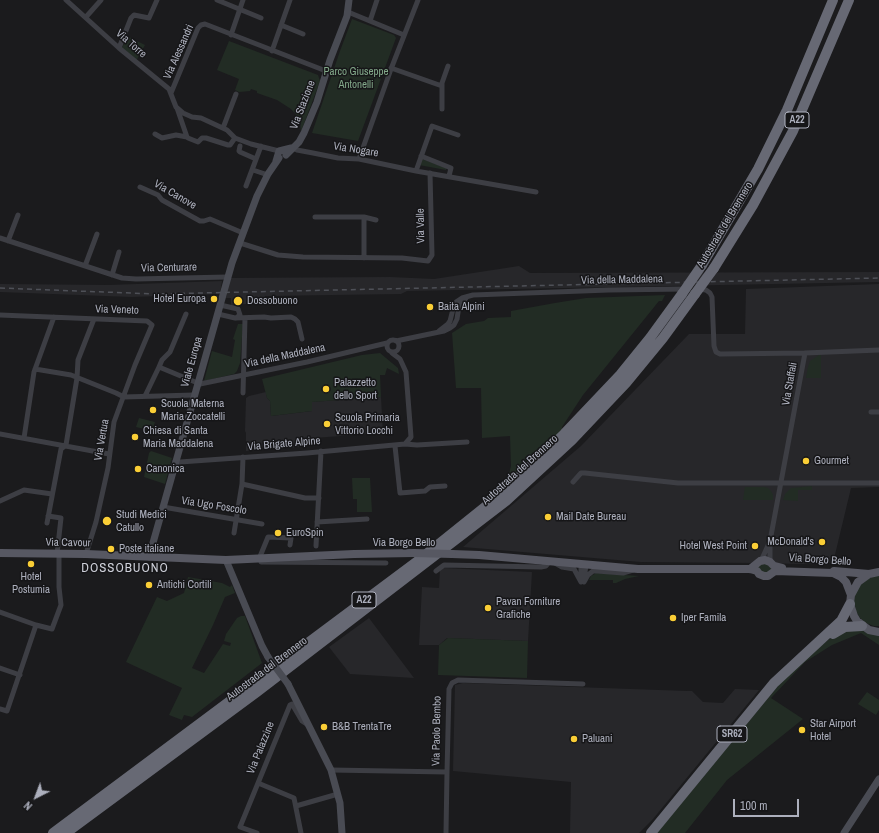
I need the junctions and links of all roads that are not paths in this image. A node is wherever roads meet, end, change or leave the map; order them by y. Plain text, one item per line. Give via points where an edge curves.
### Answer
1 (66, 0) edge
2 (101, 0) edge
3 (157, 0) edge
4 (217, 0) edge
5 (243, 0) edge
6 (290, 0) edge
7 (350, 0) edge
8 (377, 0) edge
9 (418, 0) edge
10 (833, 0) edge
11 (849, 0) edge
12 (240, 9) junction
13 (348, 12) junction
14 (86, 17) junction
15 (262, 18) dead end
16 (370, 21) junction
17 (281, 25) junction
18 (303, 34) dead end
19 (231, 35) junction
20 (404, 35) junction
21 (119, 48) junction
22 (272, 50) junction
23 (448, 66) dead end
24 (392, 68) junction
25 (326, 71) junction
26 (442, 86) junction
27 (171, 93) junction
28 (236, 94) dead end
29 (176, 107) junction
30 (442, 109) dead end
31 (223, 128) junction
32 (155, 134) dead end
33 (458, 135) dead end
34 (186, 137) junction
35 (235, 138) junction
36 (240, 146) dead end
37 (261, 146) junction
38 (293, 148) junction
39 (280, 155) junction
40 (421, 156) junction
41 (256, 159) junction
42 (359, 159) junction
43 (253, 170) junction
44 (416, 171) junction
45 (430, 173) junction
46 (268, 175) junction
47 (449, 176) junction
48 (140, 186) dead end
49 (246, 186) dead end
50 (536, 192) dead end
51 (18, 215) dead end
52 (315, 217) dead end
53 (364, 217) junction
54 (376, 220) dead end
55 (243, 233) junction
56 (97, 234) dead end
57 (0, 238) edge
58 (8, 241) junction
59 (240, 242) junction
60 (120, 252) dead end
61 (364, 258) junction
62 (85, 266) junction
63 (112, 275) junction
64 (227, 277) junction
65 (224, 290) joint
66 (220, 305) junction
67 (186, 314) dead end
68 (218, 314) junction
69 (0, 315) edge
70 (54, 317) junction
71 (235, 318) junction
72 (245, 318) junction
73 (94, 319) junction
74 (302, 339) dead end
75 (408, 340) junction
76 (396, 341) junction
77 (387, 343) junction
78 (376, 347) junction
79 (398, 348) junction
80 (387, 350) junction
81 (879, 350) edge
82 (716, 352) joint
83 (392, 353) junction
84 (805, 353) junction
85 (399, 357) junction
86 (159, 367) junction
87 (36, 369) junction
88 (243, 375) junction
89 (77, 378) junction
90 (197, 383) junction
91 (243, 392) dead end
92 (194, 395) junction
93 (145, 396) junction
94 (124, 397) junction
95 (870, 412) dead end
96 (879, 412) edge
97 (0, 434) edge
98 (24, 438) junction
99 (467, 442) dead end
100 (405, 444) junction
101 (66, 445) junction
102 (395, 446) junction
103 (321, 451) junction
104 (109, 454) junction
105 (242, 457) junction
106 (175, 461) junction
107 (573, 482) dead end
108 (782, 483) junction
109 (879, 483) edge
110 (242, 484) junction
111 (445, 486) dead end
112 (52, 494) junction
113 (319, 498) junction
114 (0, 501) edge
115 (162, 507) junction
116 (48, 516) junction
117 (235, 519) junction
118 (367, 519) dead end
119 (317, 522) junction
120 (46, 523) dead end
121 (262, 524) dead end
122 (234, 533) dead end
123 (770, 541) junction
124 (290, 546) dead end
125 (316, 546) dead end
126 (0, 554) edge
127 (58, 554) junction
128 (86, 554) junction
129 (149, 557) junction
130 (257, 559) junction
131 (229, 560) junction
132 (551, 561) junction
133 (771, 562) junction
134 (386, 564) dead end
135 (584, 565) junction
136 (756, 566) junction
137 (638, 569) junction
138 (436, 571) dead end
139 (772, 572) junction
140 (879, 572) edge
141 (869, 574) junction
142 (583, 582) junction
143 (851, 599) junction
144 (0, 612) edge
145 (36, 625) junction
146 (862, 626) junction
147 (879, 632) edge
148 (820, 641) junction
149 (0, 668) edge
150 (20, 675) junction
151 (583, 684) dead end
152 (0, 709) edge
153 (308, 725) junction
154 (331, 770) junction
155 (447, 772) junction
156 (879, 779) edge
157 (258, 783) junction
158 (338, 794) junction
159 (296, 806) junction
160 (53, 833) edge
161 (66, 833) edge
162 (257, 833) edge
163 (301, 833) edge
164 (342, 833) edge
165 (446, 833) edge
166 (651, 833) edge
167 (844, 833) edge

1 - 14 street, Via Torre
2 - 14 street
3 - 21 street via 149,18 134,15 131,18
4 - 12 street
5 - 12 street
6 - 17 street
7 - 13 street, Via Stazione
8 - 16 street
9 - 20 street
10 - 160 highway, Autostrada del Brennero / A22, bridge via 788,110 758,170 702,265 620,375 564,434 500,495 418,560
11 - 161 highway, Autostrada del Brennero / A22, bridge via 793,131 753,205 714,268 663,338 626,383 572,440 506,501
12 - 15 street
12 - 19 street
13 - 16 street
13 - 25 street, Via Stazione
14 - 21 street, Via Torre
16 - 20 street
17 - 18 street
17 - 22 street
19 - 22 street, Via Alessandri
19 - 27 street, Via Alessandri via 205,24 201,25
20 - 24 street
21 - 27 street, Via Torre
22 - 25 street, Via Alessandri
23 - 26 street
24 - 26 street
24 - 42 street
25 - 38 street, Via Stazione via 304,133
26 - 30 street
27 - 29 street, Via Torre
28 - 31 street
29 - 31 street via 192,117
29 - 34 street, Via Torre
31 - 35 street
32 - 34 street via 162,138 176,135
33 - 40 street via 432,126
34 - 35 street via 198,142 206,138 228,145
35 - 37 street
36 - 41 street via 240,152
37 - 39 street
37 - 41 street
38 - 39 street, Via Stazione
38 - 42 street, Via Nogare via 338,158
39 - 46 street, Via Stazione
40 - 44 street
40 - 47 street via 451,168
41 - 43 street
42 - 44 street, Via Nogare
43 - 46 street
43 - 49 street
44 - 45 street, Via Nogare
45 - 47 street, Via Nogare
45 - 61 street, Via Valle via 430,259 427,261
46 - 55 street, Via Stazione
47 - 50 street, Via Nogare
48 - 55 street, Via Canove via 200,221 210,219
51 - 58 street
52 - 53 street
53 - 54 street
53 - 61 street
55 - 59 street, Via Stazione
56 - 62 street
57 - 58 street, Via Centurare
58 - 62 street, Via Centurare
59 - 61 street, Via Valle via 278,255
59 - 64 street, Via Stazione
60 - 63 street
62 - 63 street, Via Centurare
63 - 64 street, Via Centurare via 136,279
64 - 65 street, Via Stazione
65 - 66 street, Viale Europa
66 - 68 street, Viale Europa
66 - 71 street via 238,308 240,315
67 - 86 street via 170,352
68 - 71 street
68 - 90 street, Viale Europa
69 - 70 street, Via Veneto
70 - 73 street, Via Veneto
70 - 87 street
71 - 72 street
72 - 74 street via 291,317 298,322
72 - 88 street
73 - 89 street via 78,360
73 - 94 street, Via Veneto via 148,321 152,325
75 - 76 street, Via della Maddalena
75 - 79 street, Via della Maddalena
75 - 82 street, Via della Maddalena via 444,331 454,325 459,306 465,298 473,295 609,290 706,290 713,302
76 - 77 street, Via della Maddalena
76 - 79 street
77 - 78 street, Via della Maddalena
77 - 80 street
78 - 80 street, Via della Maddalena
78 - 88 street, Via della Maddalena
79 - 83 street, Via della Maddalena
79 - 85 street
80 - 83 street, Via della Maddalena
81 - 84 street
82 - 84 street, Via Staffali
83 - 85 street
84 - 108 street, Via Staffali
85 - 100 street via 406,372 410,437
86 - 90 street
86 - 93 street
87 - 89 street
87 - 98 street
88 - 90 street, Via della Maddalena
88 - 91 street
89 - 94 street
89 - 101 street
90 - 92 street, Viale Europa
92 - 93 street
92 - 106 street, Viale Europa
93 - 94 street
94 - 104 street, Via Vertua via 114,422
95 - 96 street
97 - 98 street
98 - 101 street
99 - 100 street, Via Brigate Alpine
100 - 102 street, Via Brigate Alpine
101 - 104 street
101 - 112 street via 62,449
102 - 103 street, Via Brigate Alpine
102 - 111 street via 400,493 426,491 430,487
103 - 105 street, Via Brigate Alpine
103 - 113 street
104 - 128 street, Via Vertua via 96,522
105 - 106 street, Via Brigate Alpine
105 - 110 street
106 - 115 street, Viale Europa
107 - 108 street via 585,472 678,483
108 - 109 street
108 - 123 street, Via Staffali
110 - 113 street via 305,498
110 - 117 street
112 - 114 street via 24,490
112 - 116 street
113 - 119 street
115 - 117 street, Via Ugo Foscolo
115 - 129 street, Viale Europa
116 - 120 street
116 - 127 street via 61,518
117 - 121 street, Via Ugo Foscolo
117 - 122 street
118 - 119 street
119 - 125 street
123 - 133 street, Via Staffali
123 - 136 street, Via Staffali
124 - 130 street via 291,538 268,537
126 - 127 main road, Via Cavour
127 - 128 main road, Via Cavour
127 - 145 street via 61,604 52,629
128 - 129 main road, Via Cavour
129 - 131 main road, Via Cavour
130 - 131 main road, Via Borgo Bello
130 - 132 main road, Via Borgo Bello, bridge via 414,553
130 - 134 street, Via Borgo Bello via 258,562
131 - 153 street, bridge via 262,646 288,684
132 - 135 main road, Via Borgo Bello
132 - 138 street, Via Borgo Bello via 541,567 444,565
132 - 142 street, Via Borgo Bello via 562,567 574,569
133 - 136 main road, Via Borgo Bello via 765,560
133 - 139 main road, Via Borgo Bello
133 - 141 main road, Via Borgo Bello via 778,568
135 - 137 main road, Via Borgo Bello
135 - 142 street
136 - 137 main road, Via Borgo Bello
136 - 139 main road, Via Borgo Bello via 759,574 764,576
137 - 142 street, Via Borgo Bello via 623,573 592,572
139 - 143 main road, Via Borgo Bello via 833,573 846,582
140 - 141 main road, Via Borgo Bello
141 - 143 main road, Via Borgo Bello / SR62 via 858,582
143 - 146 main road, Via Borgo Bello via 854,616
143 - 148 highway, SR62 via 841,621
144 - 145 street
145 - 150 street
146 - 147 main road, SR62
146 - 148 highway, SR62 via 846,627
148 - 166 highway, SR62 via 774,683
149 - 150 street
150 - 152 street via 7,711
151 - 155 street, Via Paolo Bembo via 468,680 455,682 449,688
153 - 154 street
153 - 157 street, Via Palazzine via 302,721 292,704 290,705
154 - 155 street, Via Paolo Bembo
154 - 158 street
155 - 165 street
156 - 167 street
157 - 159 street via 294,798
157 - 162 street, Via Palazzine via 240,827
158 - 159 street
158 - 164 street
159 - 163 street

